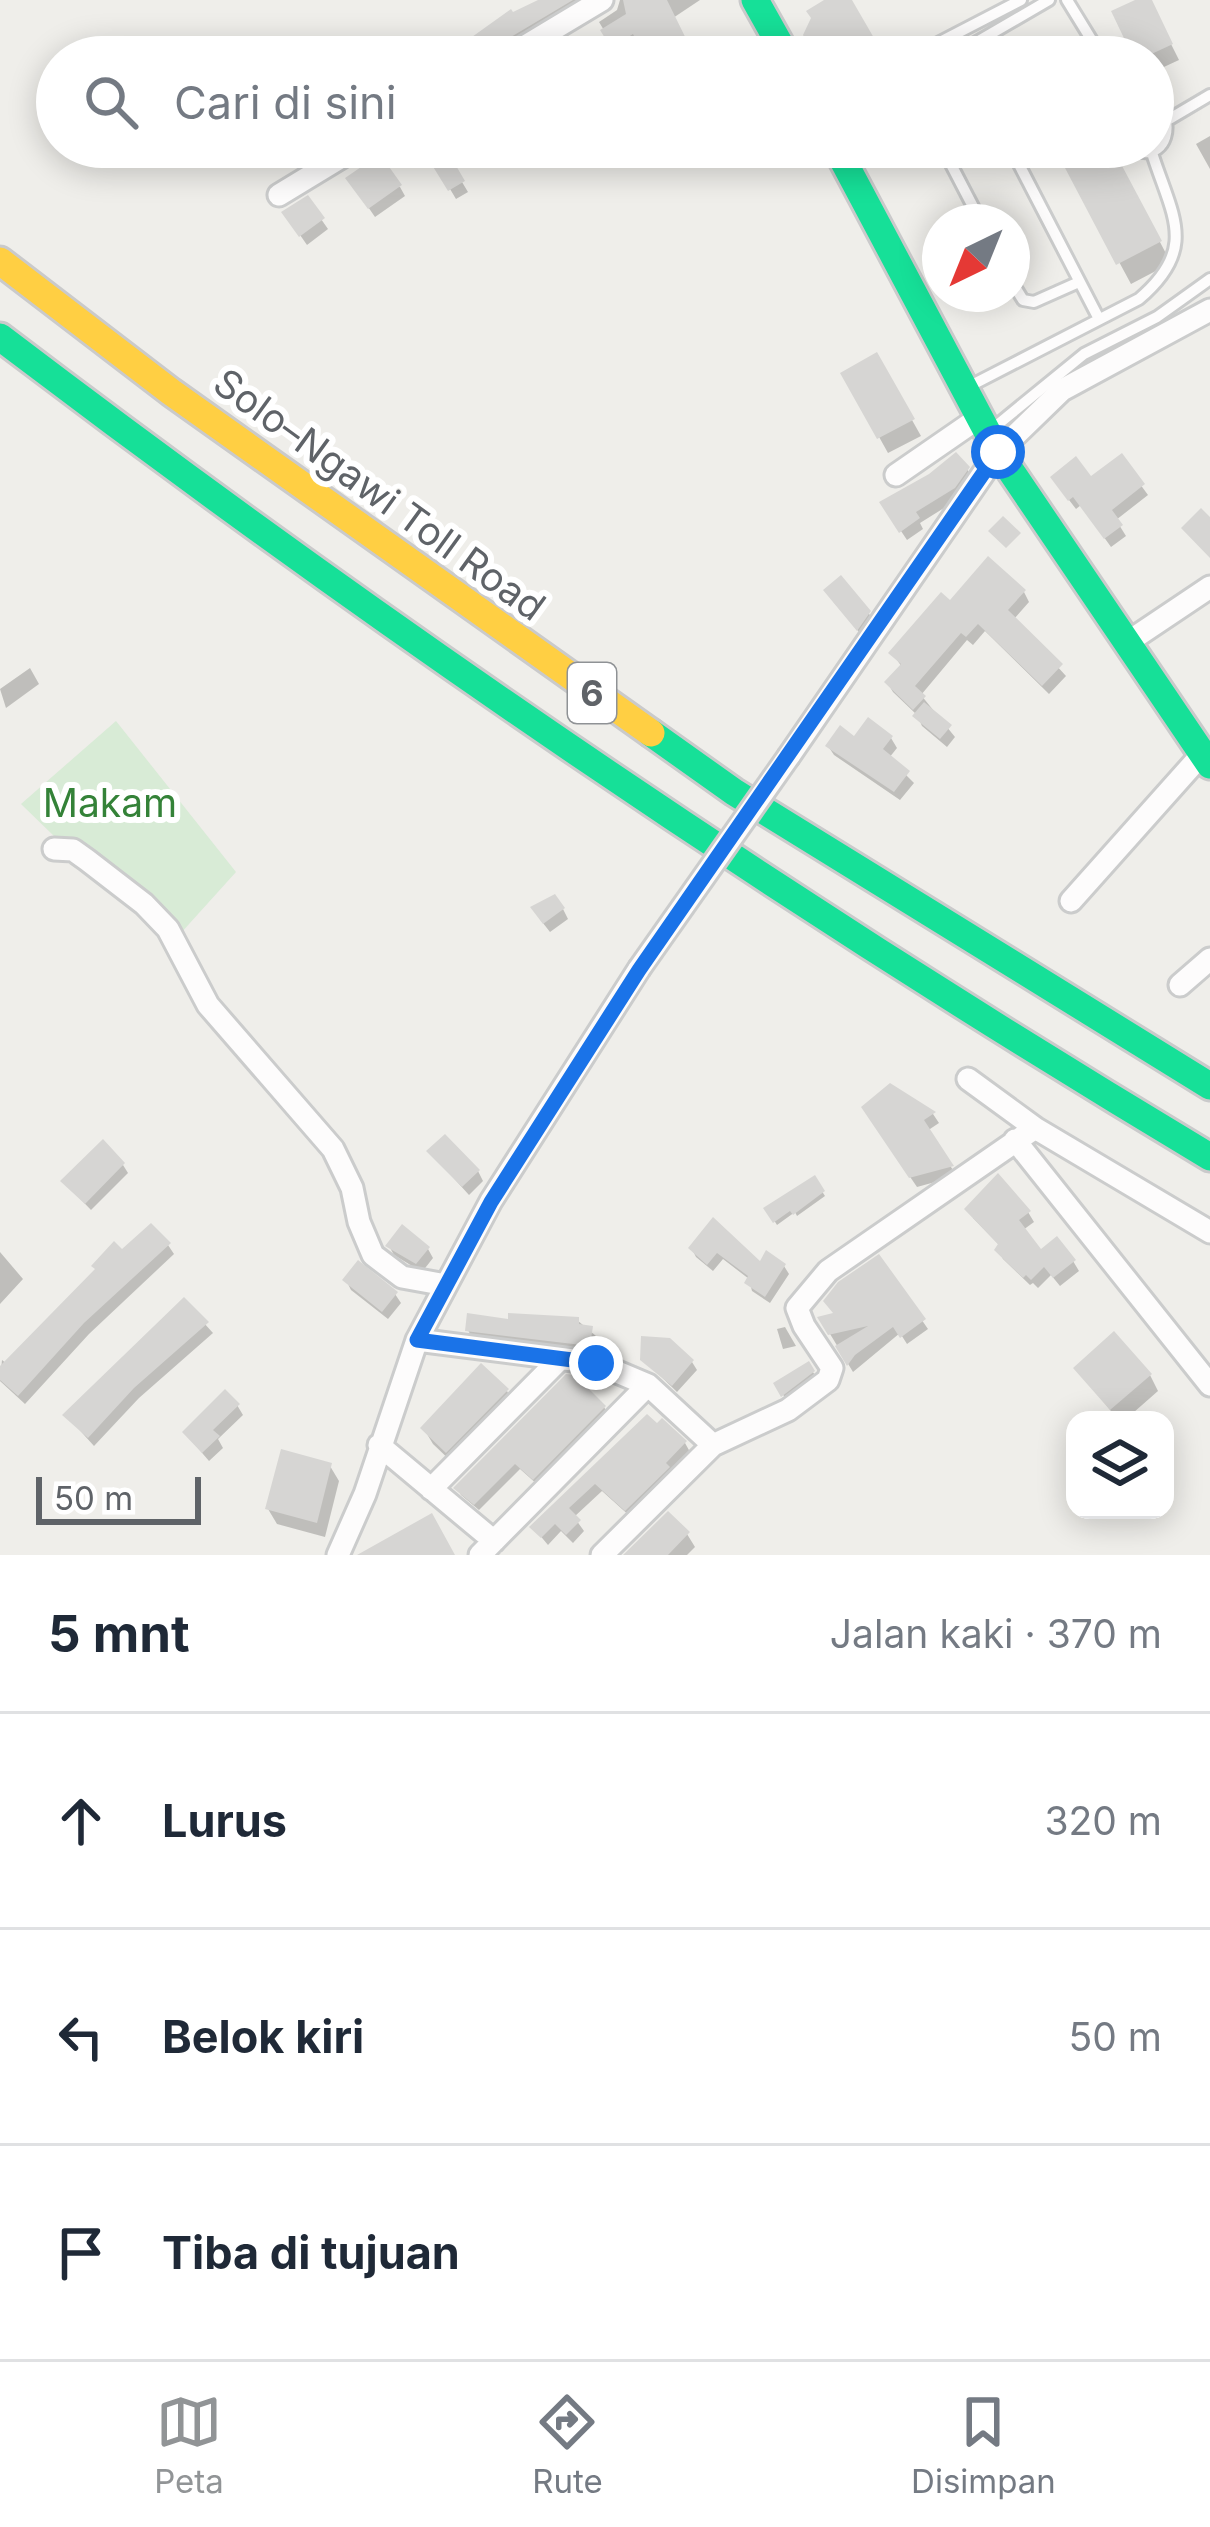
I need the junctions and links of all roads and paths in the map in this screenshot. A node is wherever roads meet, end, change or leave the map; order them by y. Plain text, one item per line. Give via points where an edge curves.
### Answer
1 (602, 0) edge
2 (755, 0) edge
3 (1021, 0) edge
4 (1049, 0) edge
5 (1067, 0) edge
6 (542, 36) edge
7 (775, 36) edge
8 (957, 36) edge
9 (989, 36) edge
10 (1089, 36) edge
11 (1210, 95) edge
12 (1174, 116) edge
13 (323, 168) edge
14 (847, 168) edge
15 (953, 168) edge
16 (1021, 168) edge
17 (1157, 168) edge
18 (279, 194) dead end
19 (972, 204) edge
20 (0, 261) edge
21 (1210, 279) edge
22 (1079, 282) junction
23 (1030, 301) edge
24 (1210, 310) edge
25 (1099, 319) junction
26 (0, 337) edge
27 (963, 390) junction
28 (989, 434) junction
29 (896, 475) dead end
30 (1210, 587) edge
31 (1128, 643) junction
32 (1206, 759) edge
33 (53, 849) dead end
34 (1071, 901) dead end
35 (1210, 959) edge
36 (1180, 985) dead end
37 (968, 1079) dead end
38 (1210, 1086) edge
39 (1025, 1134) junction
40 (1210, 1157) edge
41 (1210, 1232) edge
42 (446, 1285) junction
43 (417, 1340) junction
44 (558, 1360) junction
45 (648, 1385) junction
46 (1210, 1385) edge
47 (713, 1444) junction
48 (379, 1445) junction
49 (431, 1489) junction
50 (487, 1548) edge
51 (338, 1555) edge
52 (602, 1555) edge

1 - 6 street
2 - 7 main road
3 - 8 lane
4 - 9 lane
5 - 10 lane
11 - 12 lane
13 - 18 street
14 - 27 main road
15 - 19 lane
16 - 22 lane
17 - 25 lane via 1178,235 1172,263 1139,298
20 - 38 main road, Solo–Ngawi Toll Road / 6 via 734,792
21 - 28 lane via 1084,354
22 - 23 lane
22 - 25 lane
24 - 28 street
25 - 27 lane
26 - 40 main road, 6 via 372,614 694,838
27 - 28 main road
28 - 29 street
28 - 31 main road
28 - 42 street, bridge via 789,756 639,970
30 - 31 street
31 - 32 main road
32 - 34 street
33 - 42 street via 73,850 168,929 208,1005 333,1149 373,1255 402,1277
35 - 36 street
37 - 39 street
39 - 41 street
39 - 46 street
39 - 47 street via 828,1270 797,1308 832,1368 828,1380 788,1410
42 - 43 street
43 - 44 street
43 - 48 street
44 - 45 street via 596,1363
44 - 49 street
45 - 47 street
45 - 50 street
47 - 52 street
48 - 49 street
48 - 51 street
49 - 50 street

